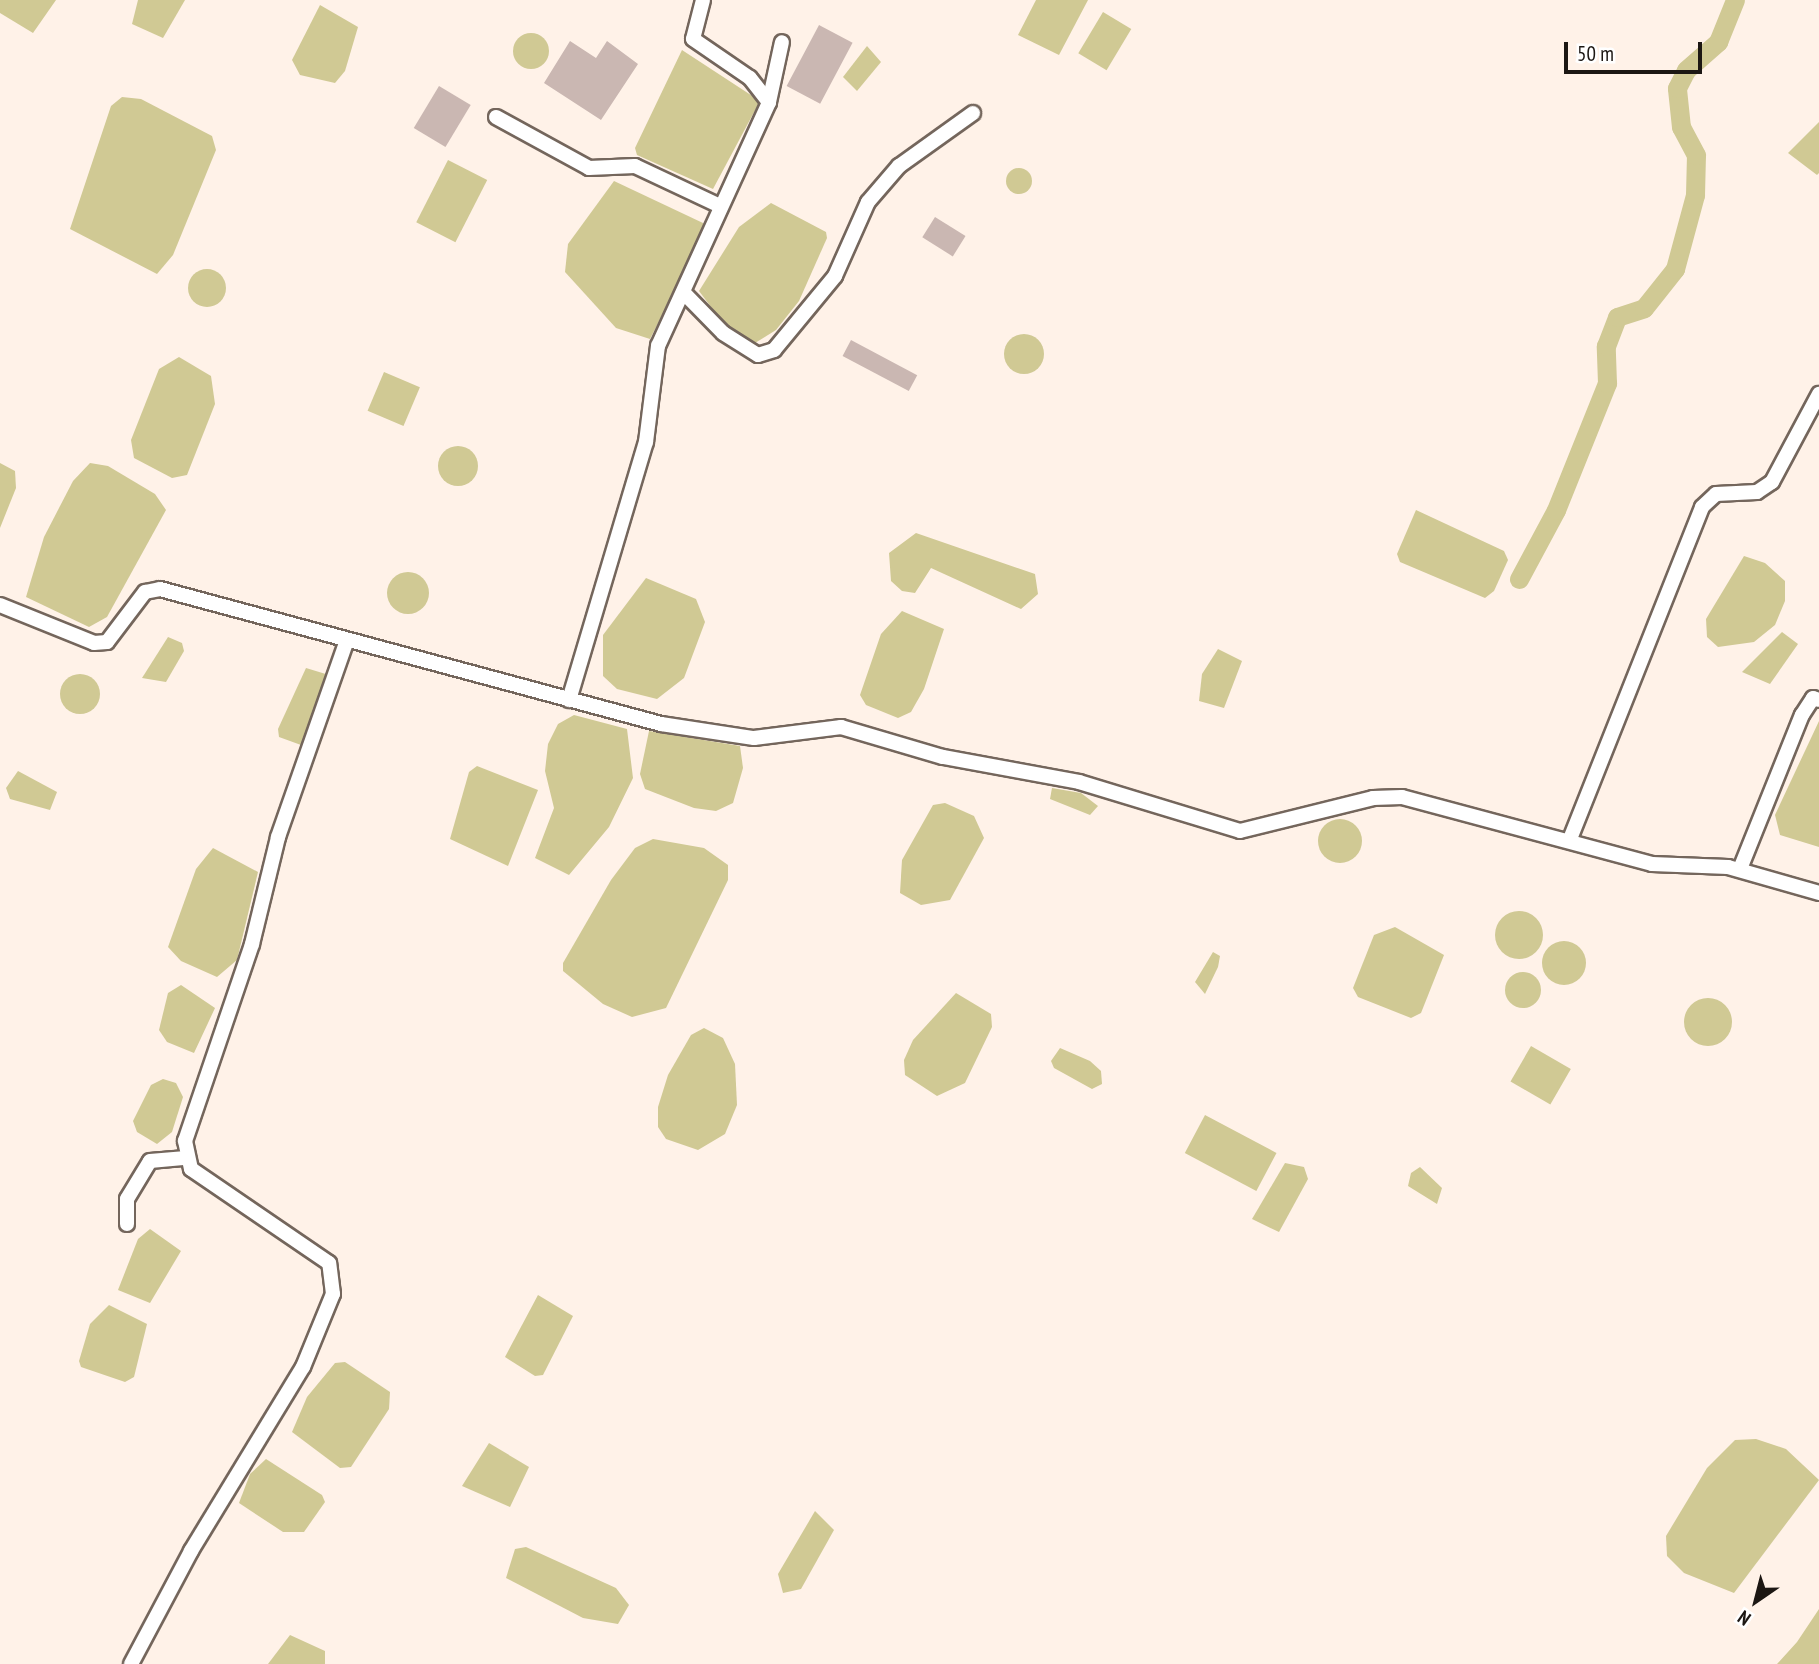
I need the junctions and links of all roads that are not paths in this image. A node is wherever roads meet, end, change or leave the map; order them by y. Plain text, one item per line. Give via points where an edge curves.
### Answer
1 (703, 0) edge
2 (782, 42) dead end
3 (769, 102) junction
4 (974, 113) dead end
5 (496, 117) dead end
6 (720, 206) junction
7 (685, 294) junction
8 (1819, 394) edge
9 (0, 605) edge
10 (346, 643) junction
11 (569, 700) junction
12 (1819, 700) edge
13 (1570, 839) junction
14 (1740, 869) junction
15 (1819, 893) edge
16 (186, 1158) junction
17 (127, 1224) dead end
18 (131, 1664) edge

1 - 3 street via 694,39 750,78
2 - 3 street
3 - 6 street
4 - 7 street via 899,166 868,202 835,276 774,350 758,355 723,333
5 - 6 street via 589,168 635,166
6 - 7 street
7 - 11 street via 658,346 646,442
8 - 13 street via 1772,482 1757,492 1716,494 1702,507
9 - 10 street via 94,643 107,642 145,592 160,589
10 - 11 street
10 - 16 street via 278,837 252,944 192,1106
11 - 13 street via 754,738 841,727 943,757 1079,782 1240,831 1402,797
12 - 14 street via 1814,698 1802,715
13 - 14 street via 1679,869
14 - 15 street
16 - 17 street via 150,1161 127,1199
16 - 18 street via 219,1191 329,1263 332,1294 303,1367 191,1550

